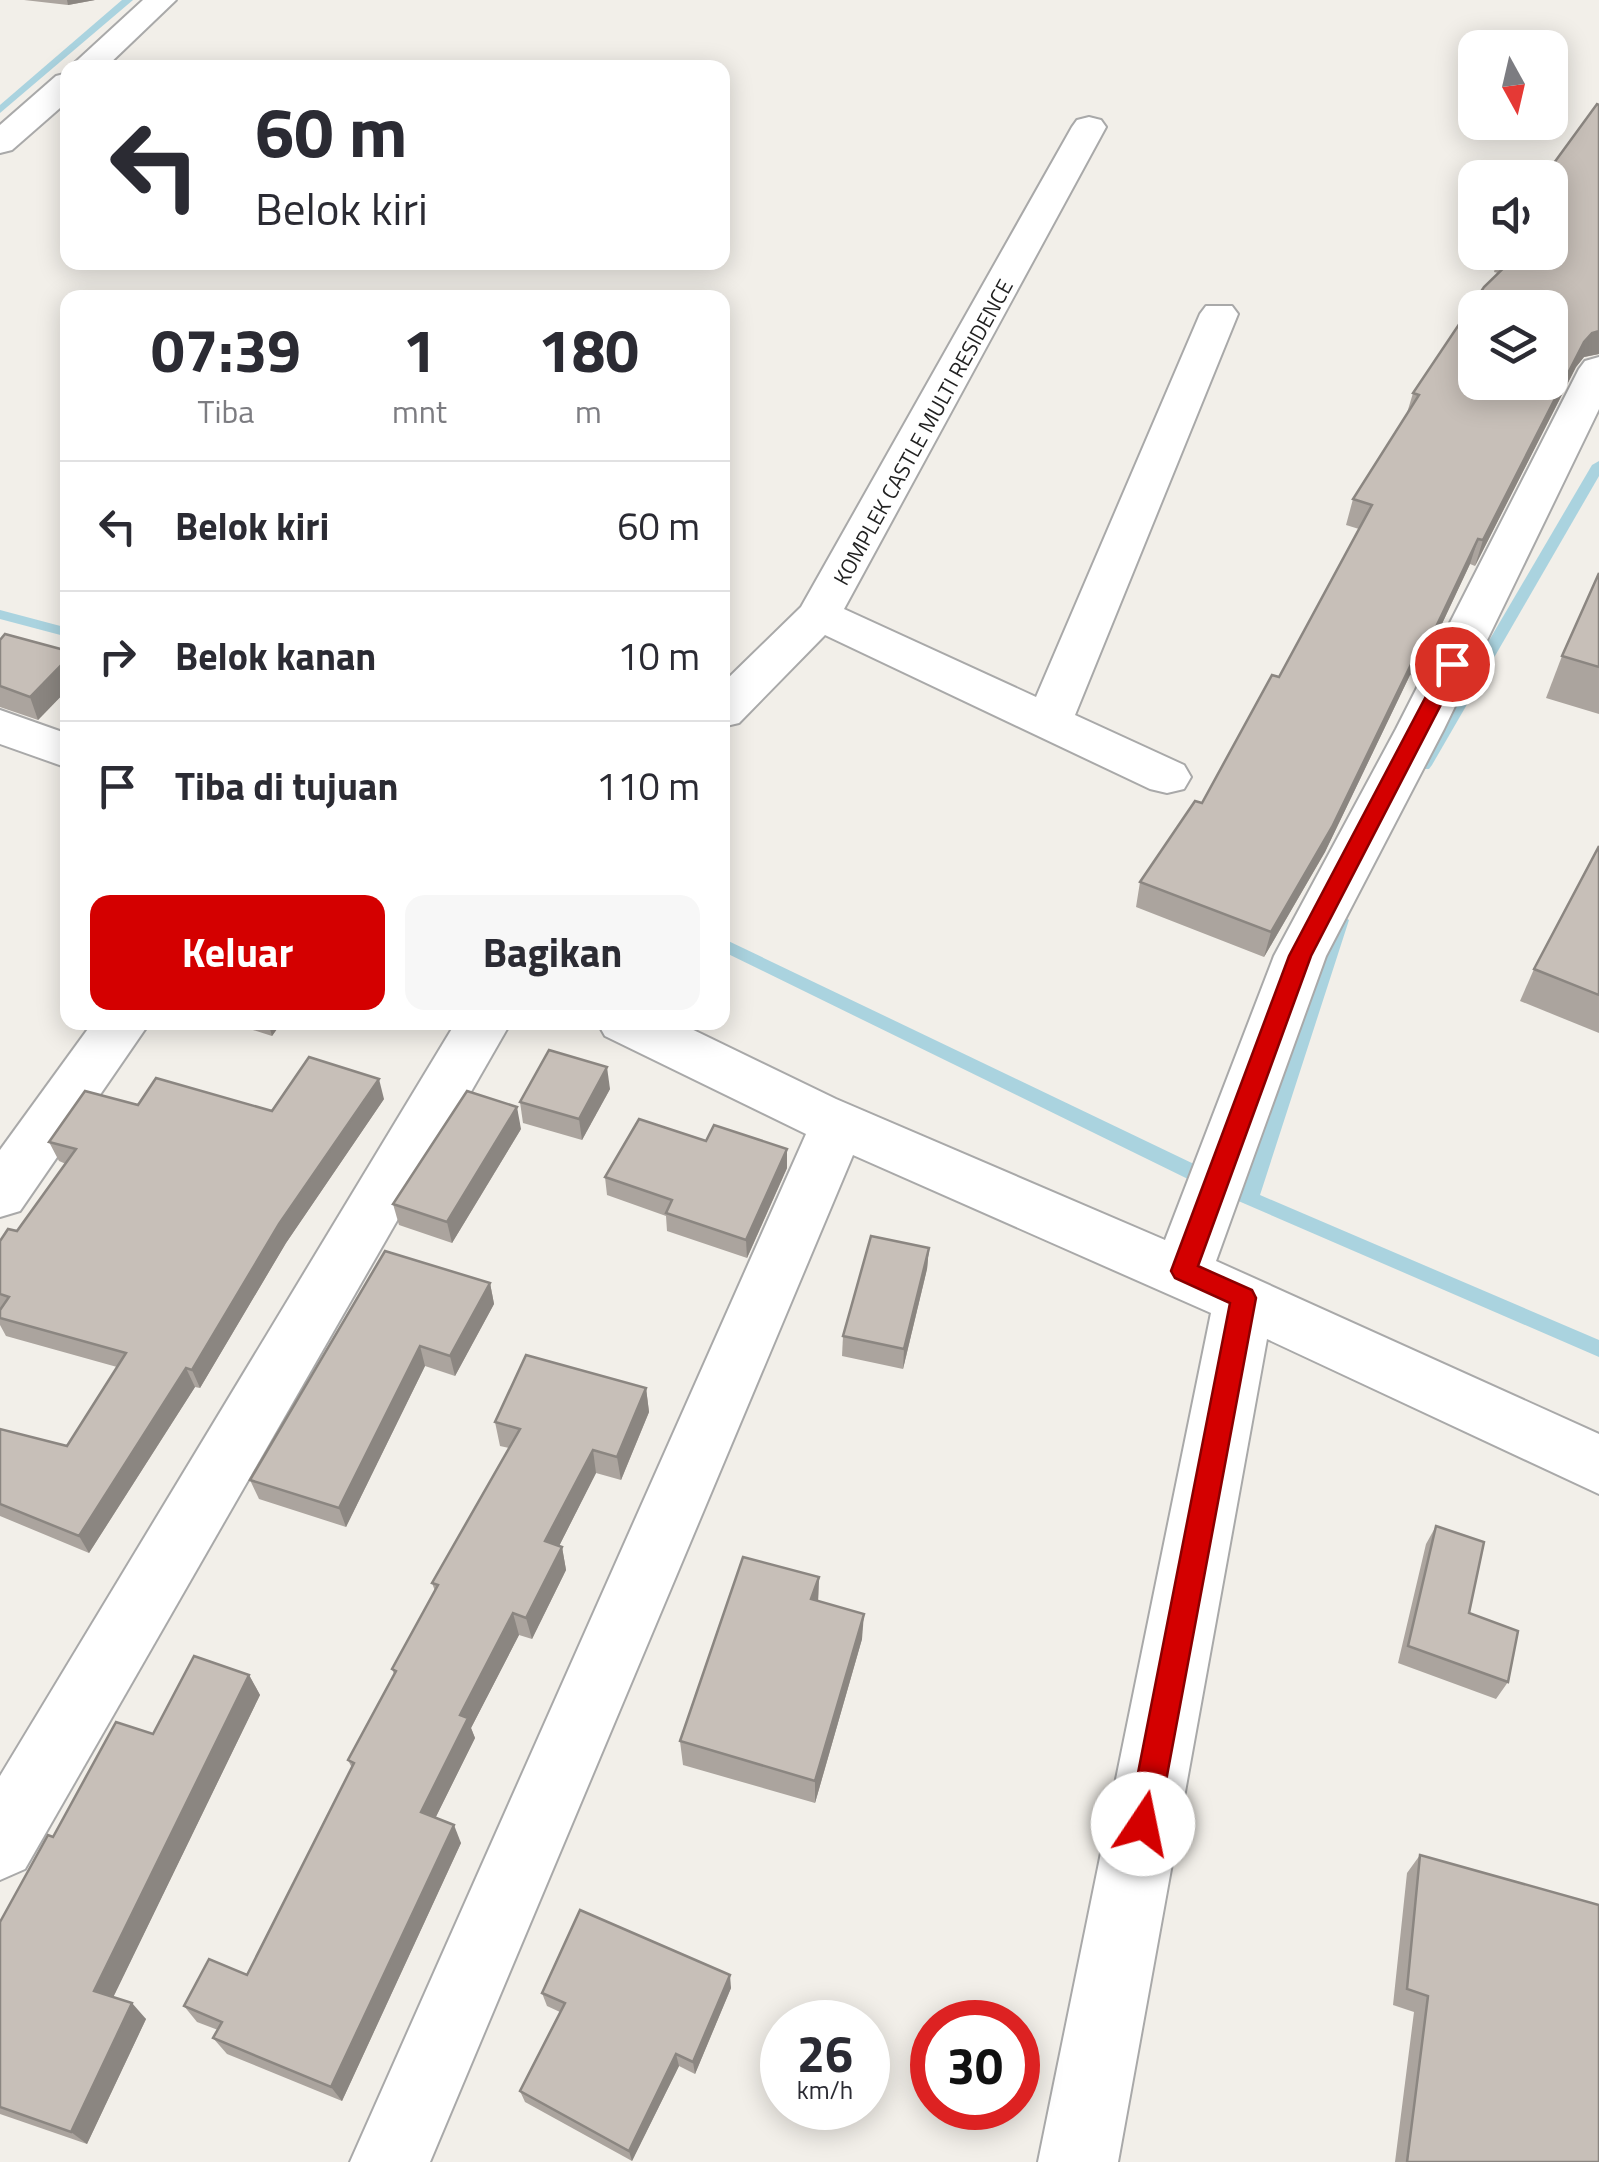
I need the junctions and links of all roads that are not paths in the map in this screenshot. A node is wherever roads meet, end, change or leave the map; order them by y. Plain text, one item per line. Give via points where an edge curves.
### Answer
1 (161, 0) edge
2 (94, 60) edge
3 (60, 90) edge
4 (1090, 127) dead end
5 (0, 144) edge
6 (1219, 314) dead end
7 (1599, 369) edge
8 (819, 615) junction
9 (730, 704) edge
10 (1049, 722) junction
11 (0, 726) edge
12 (60, 749) edge
13 (1168, 777) dead end
14 (117, 1030) edge
15 (479, 1030) edge
16 (641, 1030) edge
17 (838, 1125) junction
18 (0, 1194) edge
19 (1210, 1248) junction
20 (1599, 1466) edge
21 (0, 1844) edge
22 (390, 2162) edge
23 (1078, 2162) edge

1 - 2 street
3 - 5 street
4 - 8 street, KOMPLEK CASTLE MULTI RESIDENCE
6 - 10 street
7 - 19 street via 1300,956
8 - 9 street, KOMPLEK CASTLE MULTI RESIDENCE
8 - 10 street
10 - 13 street
11 - 12 street
14 - 18 street
15 - 21 street
16 - 17 street
17 - 19 street
17 - 22 street
19 - 20 street
19 - 23 street

